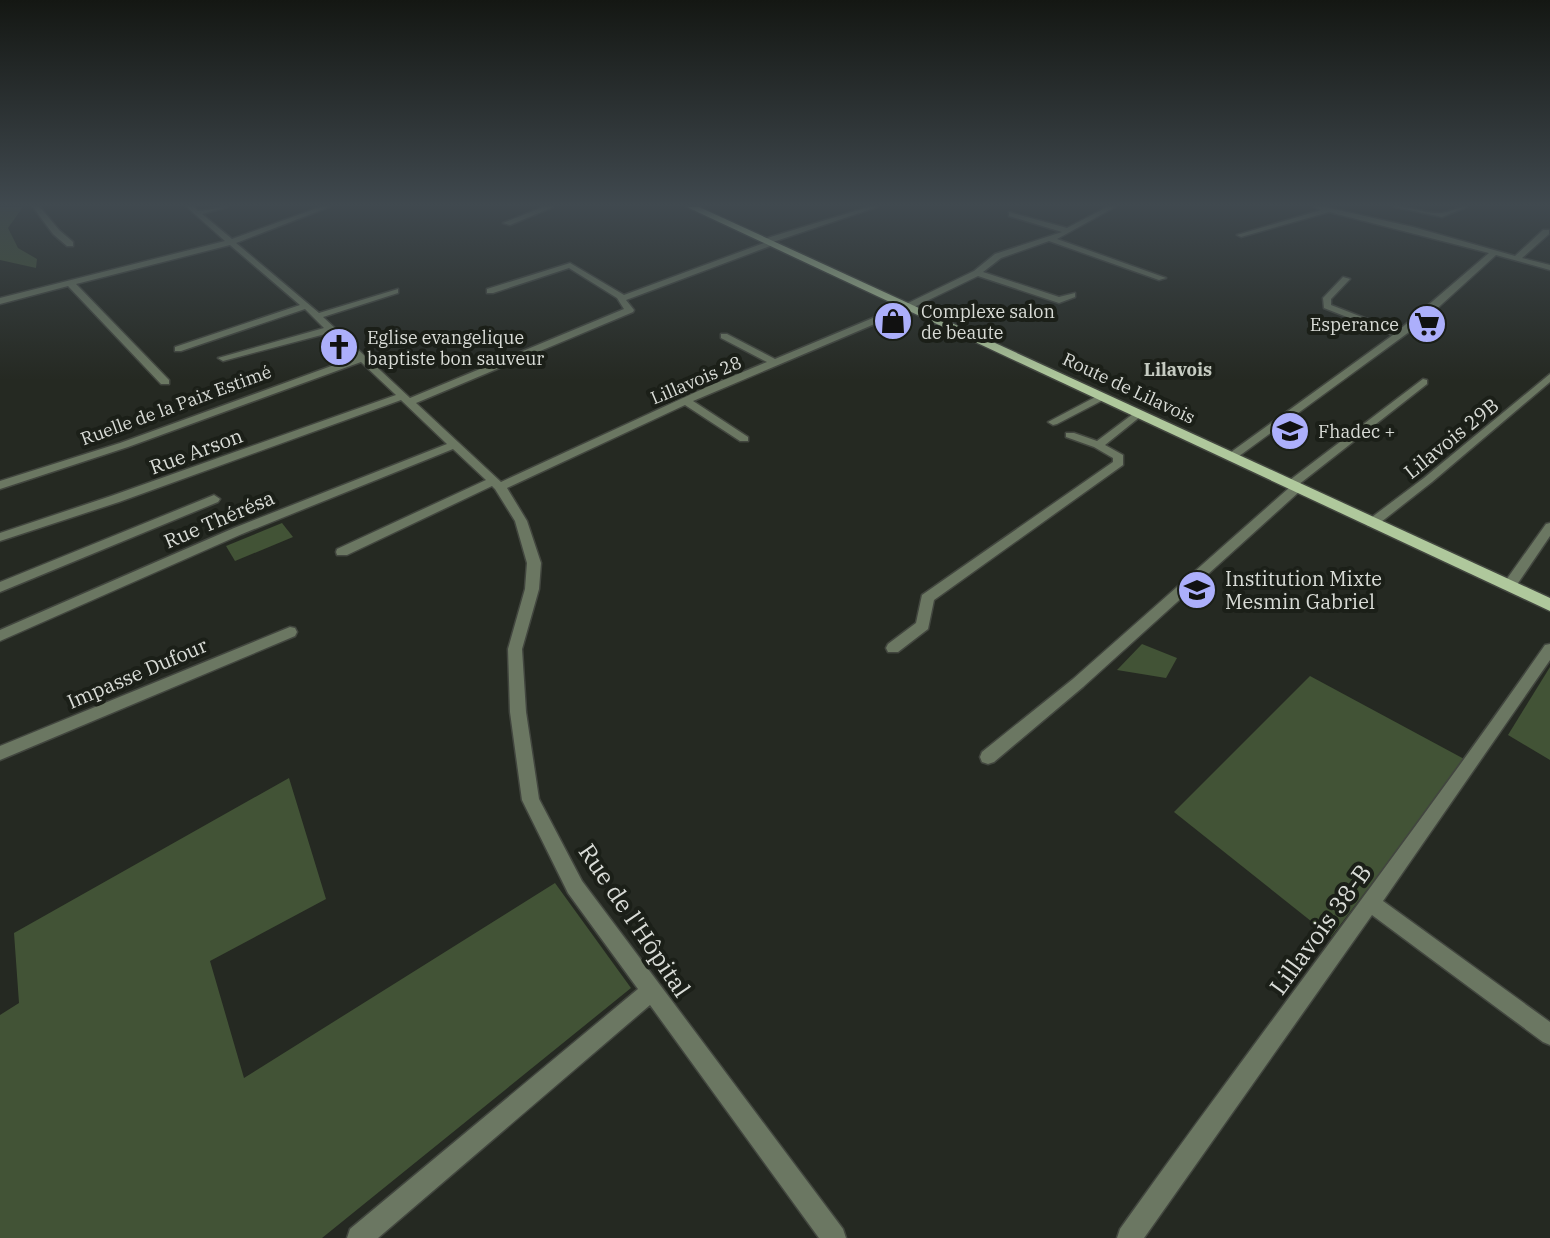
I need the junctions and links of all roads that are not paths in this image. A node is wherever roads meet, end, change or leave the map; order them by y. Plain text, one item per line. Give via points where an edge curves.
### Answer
1 (144, 265) edge
2 (258, 265) edge
3 (709, 265) edge
4 (817, 265) edge
5 (989, 265) edge
6 (1124, 265) edge
7 (1481, 265) edge
8 (977, 273) junction
9 (1162, 278) dead end
10 (1346, 279) dead end
11 (71, 284) junction
12 (395, 291) dead end
13 (490, 291) dead end
14 (1072, 295) dead end
15 (623, 298) junction
16 (0, 301) edge
17 (306, 306) junction
18 (907, 307) junction
19 (318, 316) junction
20 (332, 329) junction
21 (1400, 335) junction
22 (724, 336) dead end
23 (178, 349) dead end
24 (223, 358) dead end
25 (363, 358) junction
26 (776, 363) junction
27 (1550, 377) edge
28 (165, 382) dead end
29 (1423, 382) dead end
30 (1101, 397) junction
31 (407, 399) junction
32 (686, 401) junction
33 (1137, 414) junction
34 (1053, 422) dead end
35 (1070, 435) dead end
36 (744, 439) dead end
37 (456, 444) junction
38 (1098, 445) junction
39 (1231, 457) junction
40 (497, 484) junction
41 (0, 485) edge
42 (1293, 486) junction
43 (214, 499) dead end
44 (1372, 523) junction
45 (1550, 527) edge
46 (0, 537) edge
47 (342, 552) dead end
48 (1509, 586) junction
49 (0, 587) edge
50 (1550, 605) edge
51 (290, 632) dead end
52 (0, 636) edge
53 (893, 648) dead end
54 (1550, 649) edge
55 (0, 753) edge
56 (988, 757) dead end
57 (1372, 904) junction
58 (650, 992) junction
59 (1550, 1035) edge
60 (359, 1238) edge
61 (834, 1238) edge
62 (1129, 1238) edge

1 - 11 street
2 - 17 street, Rue de l'Hôpital
3 - 15 street
4 - 18 main road, Route de Lilavois
5 - 8 street, Lillavois 28
6 - 9 street
7 - 21 street
8 - 14 street via 1059,300
8 - 18 street, Lillavois 28
10 - 21 street via 1327,298 1327,306
11 - 16 street
11 - 28 street
12 - 19 street
13 - 15 street via 570,265
15 - 31 street, Rue Arson via 630,310
17 - 19 street, Rue de l'Hôpital
17 - 23 street
18 - 26 street, Lillavois 28
18 - 30 main road, Route de Lilavois
19 - 20 street, Rue de l'Hôpital
20 - 24 street
20 - 25 street, Rue de l'Hôpital
21 - 39 street
22 - 26 street
25 - 31 street, Rue de l'Hôpital
25 - 41 street, Ruelle de la Paix Estimé
26 - 32 street, Lillavois 28
27 - 44 street, Lilavois 29B
29 - 42 street
30 - 33 main road, Route de Lilavois
30 - 34 street
31 - 37 street, Rue de l'Hôpital
31 - 46 street, Rue Arson
32 - 36 street
32 - 40 street, Lillavois 28
33 - 38 street
33 - 39 main road, Route de Lilavois
35 - 38 street
37 - 40 street, Rue de l'Hôpital
37 - 52 street, Rue Thérésa via 238,531
38 - 53 street via 1120,461 927,598 923,625
39 - 42 main road, Route de Lilavois
40 - 47 street, Lillavois 28
40 - 58 street, Rue de l'Hôpital via 521,521 534,563 515,649 531,800 575,887
42 - 44 main road, Route de Lilavois
42 - 56 street via 1078,683
43 - 49 street
44 - 48 main road, Route de Lilavois
45 - 48 street
48 - 50 main road, Route de Lilavois
51 - 55 street, Impasse Dufour
54 - 57 street, Lillavois 38-B
57 - 59 street
57 - 62 street, Lillavois 38-B
58 - 60 street
58 - 61 street, Rue de l'Hôpital

